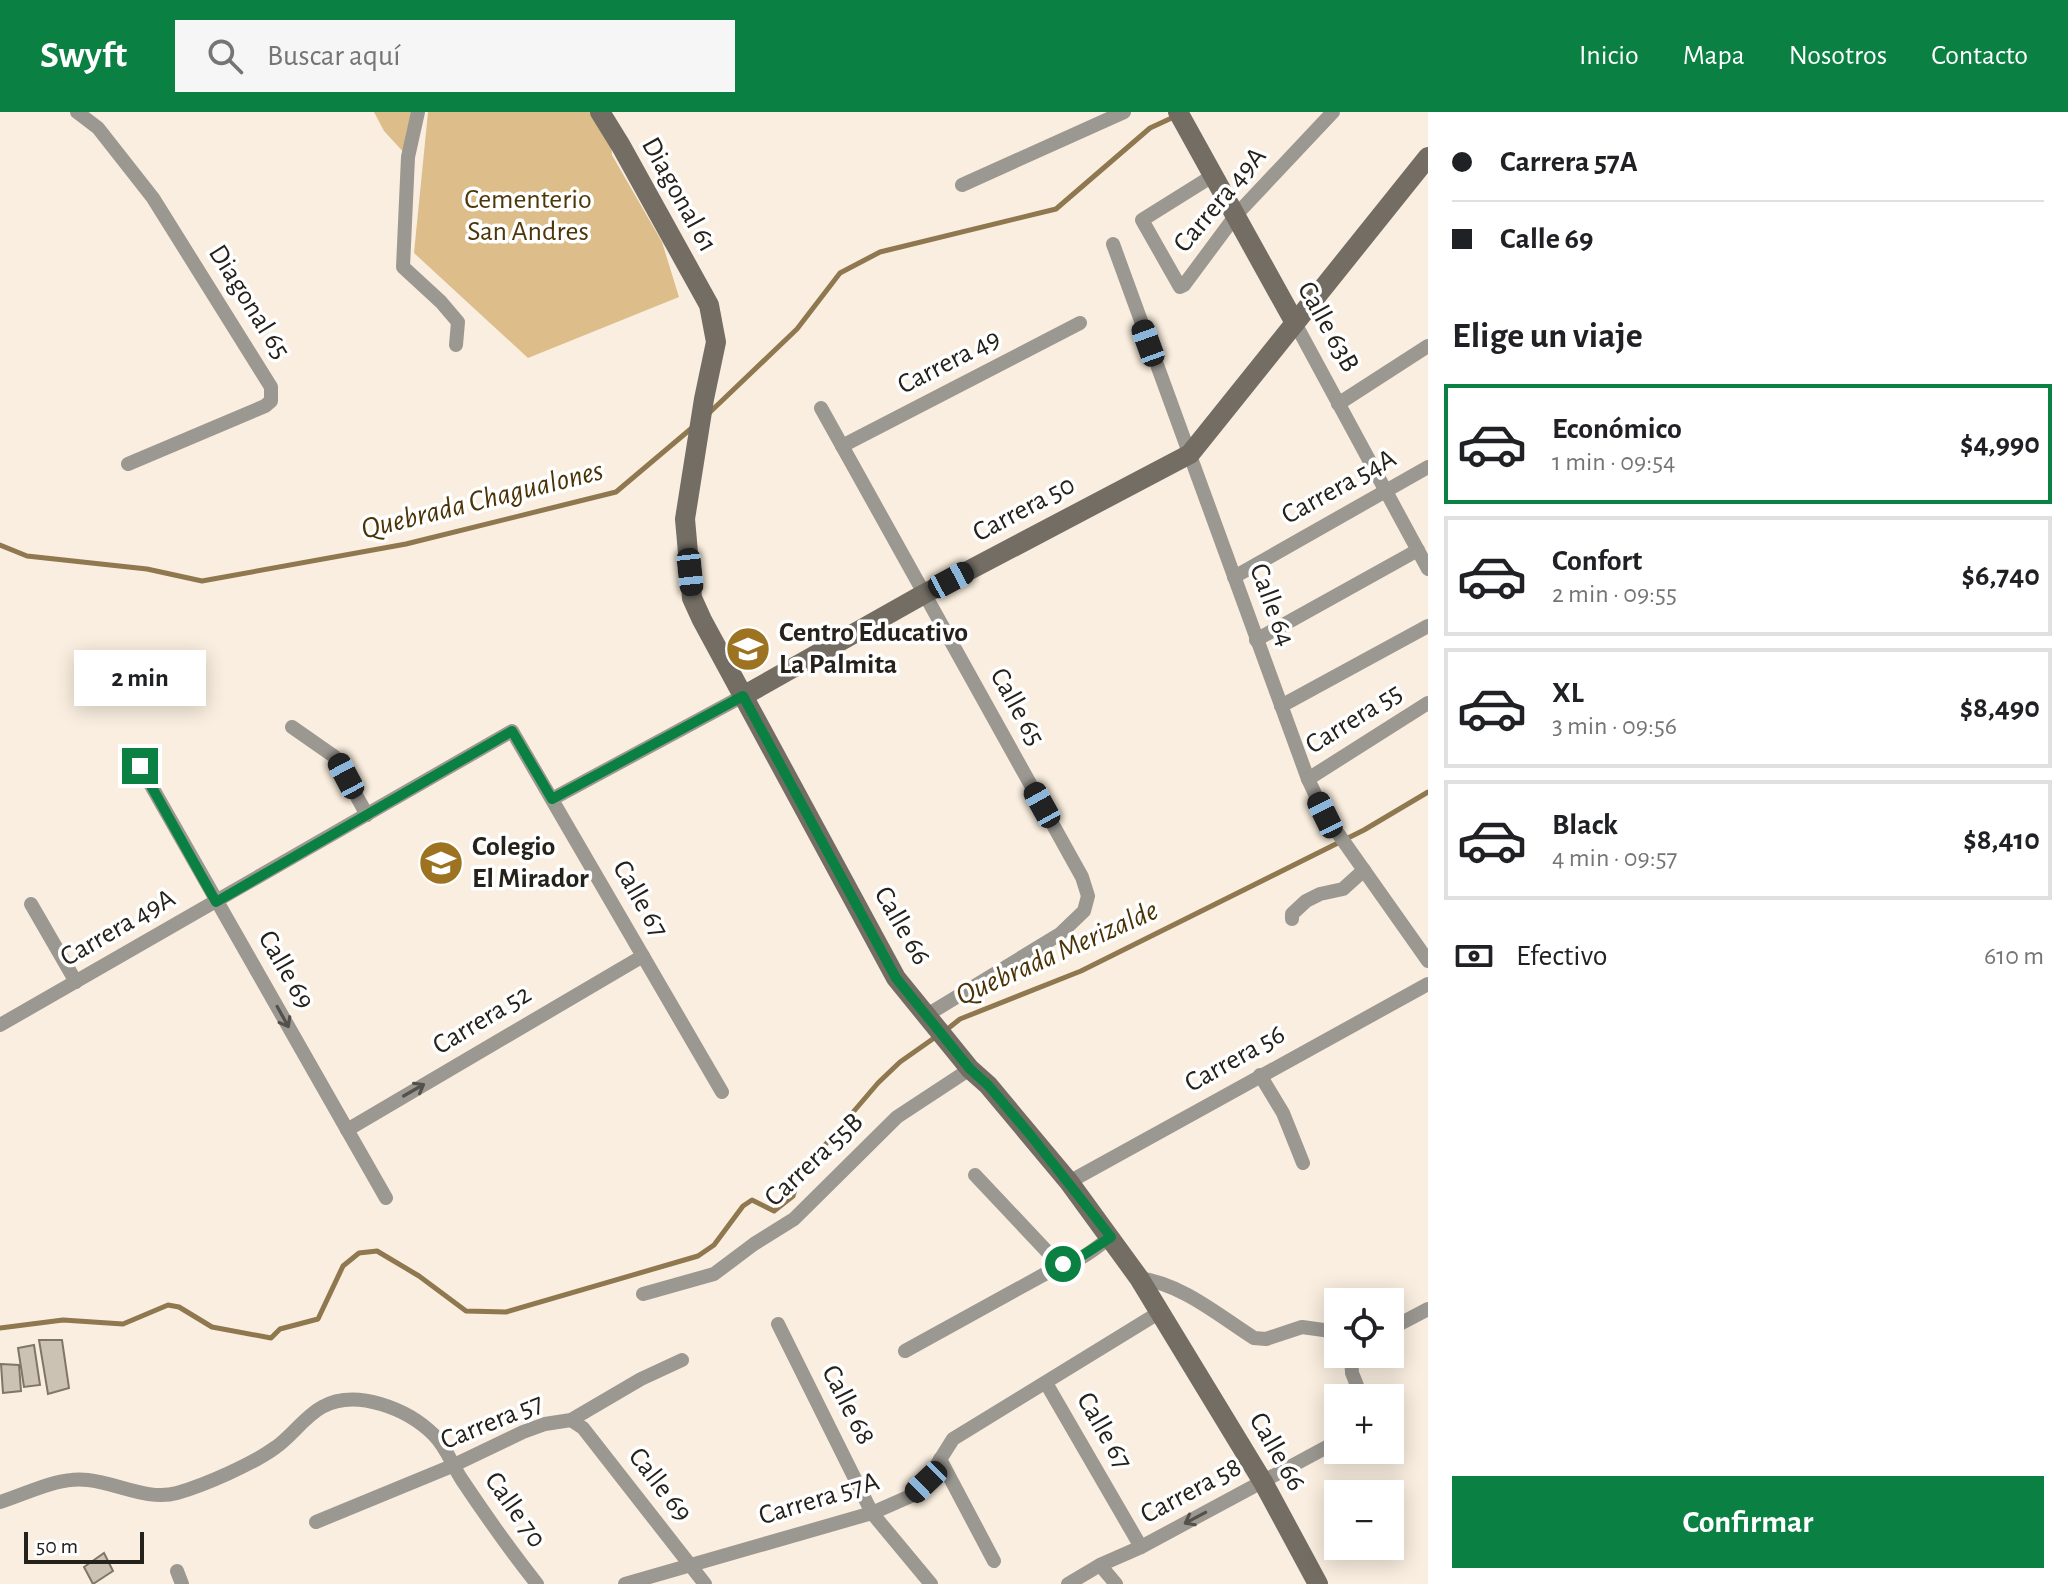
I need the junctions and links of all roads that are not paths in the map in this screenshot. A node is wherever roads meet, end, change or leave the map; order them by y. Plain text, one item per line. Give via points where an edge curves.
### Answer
1 (77, 112) edge
2 (418, 112) edge
3 (600, 112) edge
4 (1124, 112) edge
5 (1333, 112) edge
6 (1182, 118) edge
7 (1428, 157) edge
8 (1214, 175) junction
9 (962, 185) dead end
10 (1236, 215) junction
11 (1113, 244) dead end
12 (709, 305) joint
13 (1080, 323) dead end
14 (1295, 323) junction
15 (456, 345) dead end
16 (1428, 346) edge
17 (1338, 404) junction
18 (821, 408) dead end
19 (842, 446) junction
20 (1190, 454) junction
21 (128, 464) dead end
22 (1428, 467) edge
23 (1386, 491) junction
24 (1418, 550) junction
25 (1428, 569) edge
26 (1234, 577) junction
27 (924, 594) junction
28 (1428, 626) edge
29 (1256, 640) junction
30 (743, 696) junction
31 (1428, 703) edge
32 (1281, 706) junction
33 (292, 727) dead end
34 (512, 731) joint
35 (140, 766) dead end
36 (1308, 779) junction
37 (552, 799) junction
38 (367, 815) junction
39 (1364, 870) junction
40 (216, 902) junction
41 (31, 904) dead end
42 (1292, 919) dead end
43 (643, 956) junction
44 (1428, 961) edge
45 (76, 982) junction
46 (1428, 984) edge
47 (928, 1016) junction
48 (0, 1025) edge
49 (970, 1069) junction
50 (1260, 1075) junction
51 (722, 1092) dead end
52 (347, 1130) junction
53 (1303, 1163) dead end
54 (975, 1175) dead end
55 (1069, 1182) junction
56 (386, 1198) dead end
57 (1111, 1237) junction
58 (1067, 1264) junction
59 (1139, 1278) junction
60 (643, 1294) dead end
61 (1428, 1309) edge
62 (1160, 1312) junction
63 (1404, 1322) edge
64 (778, 1324) dead end
65 (1324, 1330) edge
66 (905, 1351) dead end
67 (682, 1360) dead end
68 (1046, 1383) junction
69 (571, 1420) junction
70 (1324, 1449) edge
71 (940, 1459) junction
72 (452, 1466) junction
73 (1263, 1482) junction
74 (0, 1502) edge
75 (872, 1513) junction
76 (316, 1522) dead end
77 (1141, 1547) junction
78 (994, 1561) dead end
79 (1100, 1565) junction
80 (689, 1566) junction
81 (537, 1584) edge
82 (625, 1584) edge
83 (705, 1584) edge
84 (931, 1584) edge
85 (1068, 1584) edge
86 (1116, 1584) edge
87 (1318, 1584) edge

1 - 21 street, Diagonal 65 via 98,128 153,198 271,387 271,401 265,406
2 - 15 street via 408,157 403,267 458,322
3 - 12 street, Diagonal 61
4 - 9 street
5 - 10 street, Carrera 49A
6 - 8 street, Calle 63B
7 - 14 street, Carrera 50
8 - 10 street, Calle 63B
8 - 10 street, Carrera 49A via 1142,220 1180,287
10 - 14 street, Calle 63B
11 - 20 street, Calle 64
12 - 30 street, Calle 66 via 716,342 685,519 692,598
13 - 19 street, Carrera 49
14 - 17 street, Calle 63B
14 - 20 street, Carrera 50
16 - 17 street
17 - 23 street, Calle 63B
18 - 19 street, Calle 65
19 - 27 street, Calle 65
20 - 26 street, Calle 64
20 - 27 street, Carrera 50
22 - 23 street, Carrera 54A
23 - 24 street, Calle 63B
23 - 26 street, Carrera 54A
24 - 25 street, Calle 63B
24 - 29 street
26 - 29 street, Calle 64
27 - 30 street, Carrera 50
27 - 47 street, Calle 65 via 1088,896 1084,911 1060,934
28 - 32 street
29 - 32 street, Calle 64
30 - 37 street, Carrera 50
30 - 47 street, Calle 66 via 896,978
31 - 36 street, Carrera 55
32 - 36 street, Calle 64
33 - 38 street via 335,757
34 - 37 street, Calle 67
34 - 38 street, Carrera 49A
35 - 40 street, Calle 69
36 - 39 street, Calle 64 via 1325,815
37 - 43 street, Calle 67
38 - 40 street, Carrera 49A
39 - 42 street via 1343,889 1306,901
39 - 44 street, Calle 64
40 - 45 street, Carrera 49A
40 -> 52 street, Calle 69
41 - 45 street
43 - 51 street, Calle 67
52 -> 43 street, Carrera 52
45 - 48 street, Carrera 49A
46 - 50 street, Carrera 56
47 - 49 street, Calle 66
49 - 55 street, Calle 66
49 - 60 street, Carrera 55B via 897,1117 794,1219 714,1274
50 - 53 street
50 - 55 street, Carrera 56
52 - 56 street, Calle 69
54 - 58 street via 1056,1261
55 - 57 street, Calle 66
57 - 58 street
57 - 59 street, Calle 66
58 - 66 street
59 - 62 street, Calle 66
59 - 65 street via 1184,1292 1254,1338 1302,1327
61 - 63 street
62 - 68 street, Carrera 57A
62 - 73 street, Calle 66
64 - 75 street, Calle 68
67 - 69 street, Carrera 57
68 - 71 street, Carrera 57A via 953,1439
68 - 77 street, Calle 67
69 - 72 street, Carrera 57 via 534,1428
69 - 80 street, Calle 69 via 583,1428
70 - 73 street, Carrera 58
71 - 75 street, Carrera 57A via 913,1495
71 - 78 street
72 - 74 street, Calle 70 via 431,1432 385,1406 352,1400 320,1408 268,1453 172,1494 157,1496 83,1480 34,1488
72 - 76 street, Carrera 57
72 - 81 street, Calle 70
73 -> 77 street, Carrera 58
73 - 87 street, Calle 66
75 - 80 street, Carrera 57A
75 - 84 street, Calle 68
77 - 79 street, Carrera 58
79 - 85 street, Carrera 58
79 - 86 street
80 - 82 street, Carrera 57A
80 - 83 street, Calle 69

